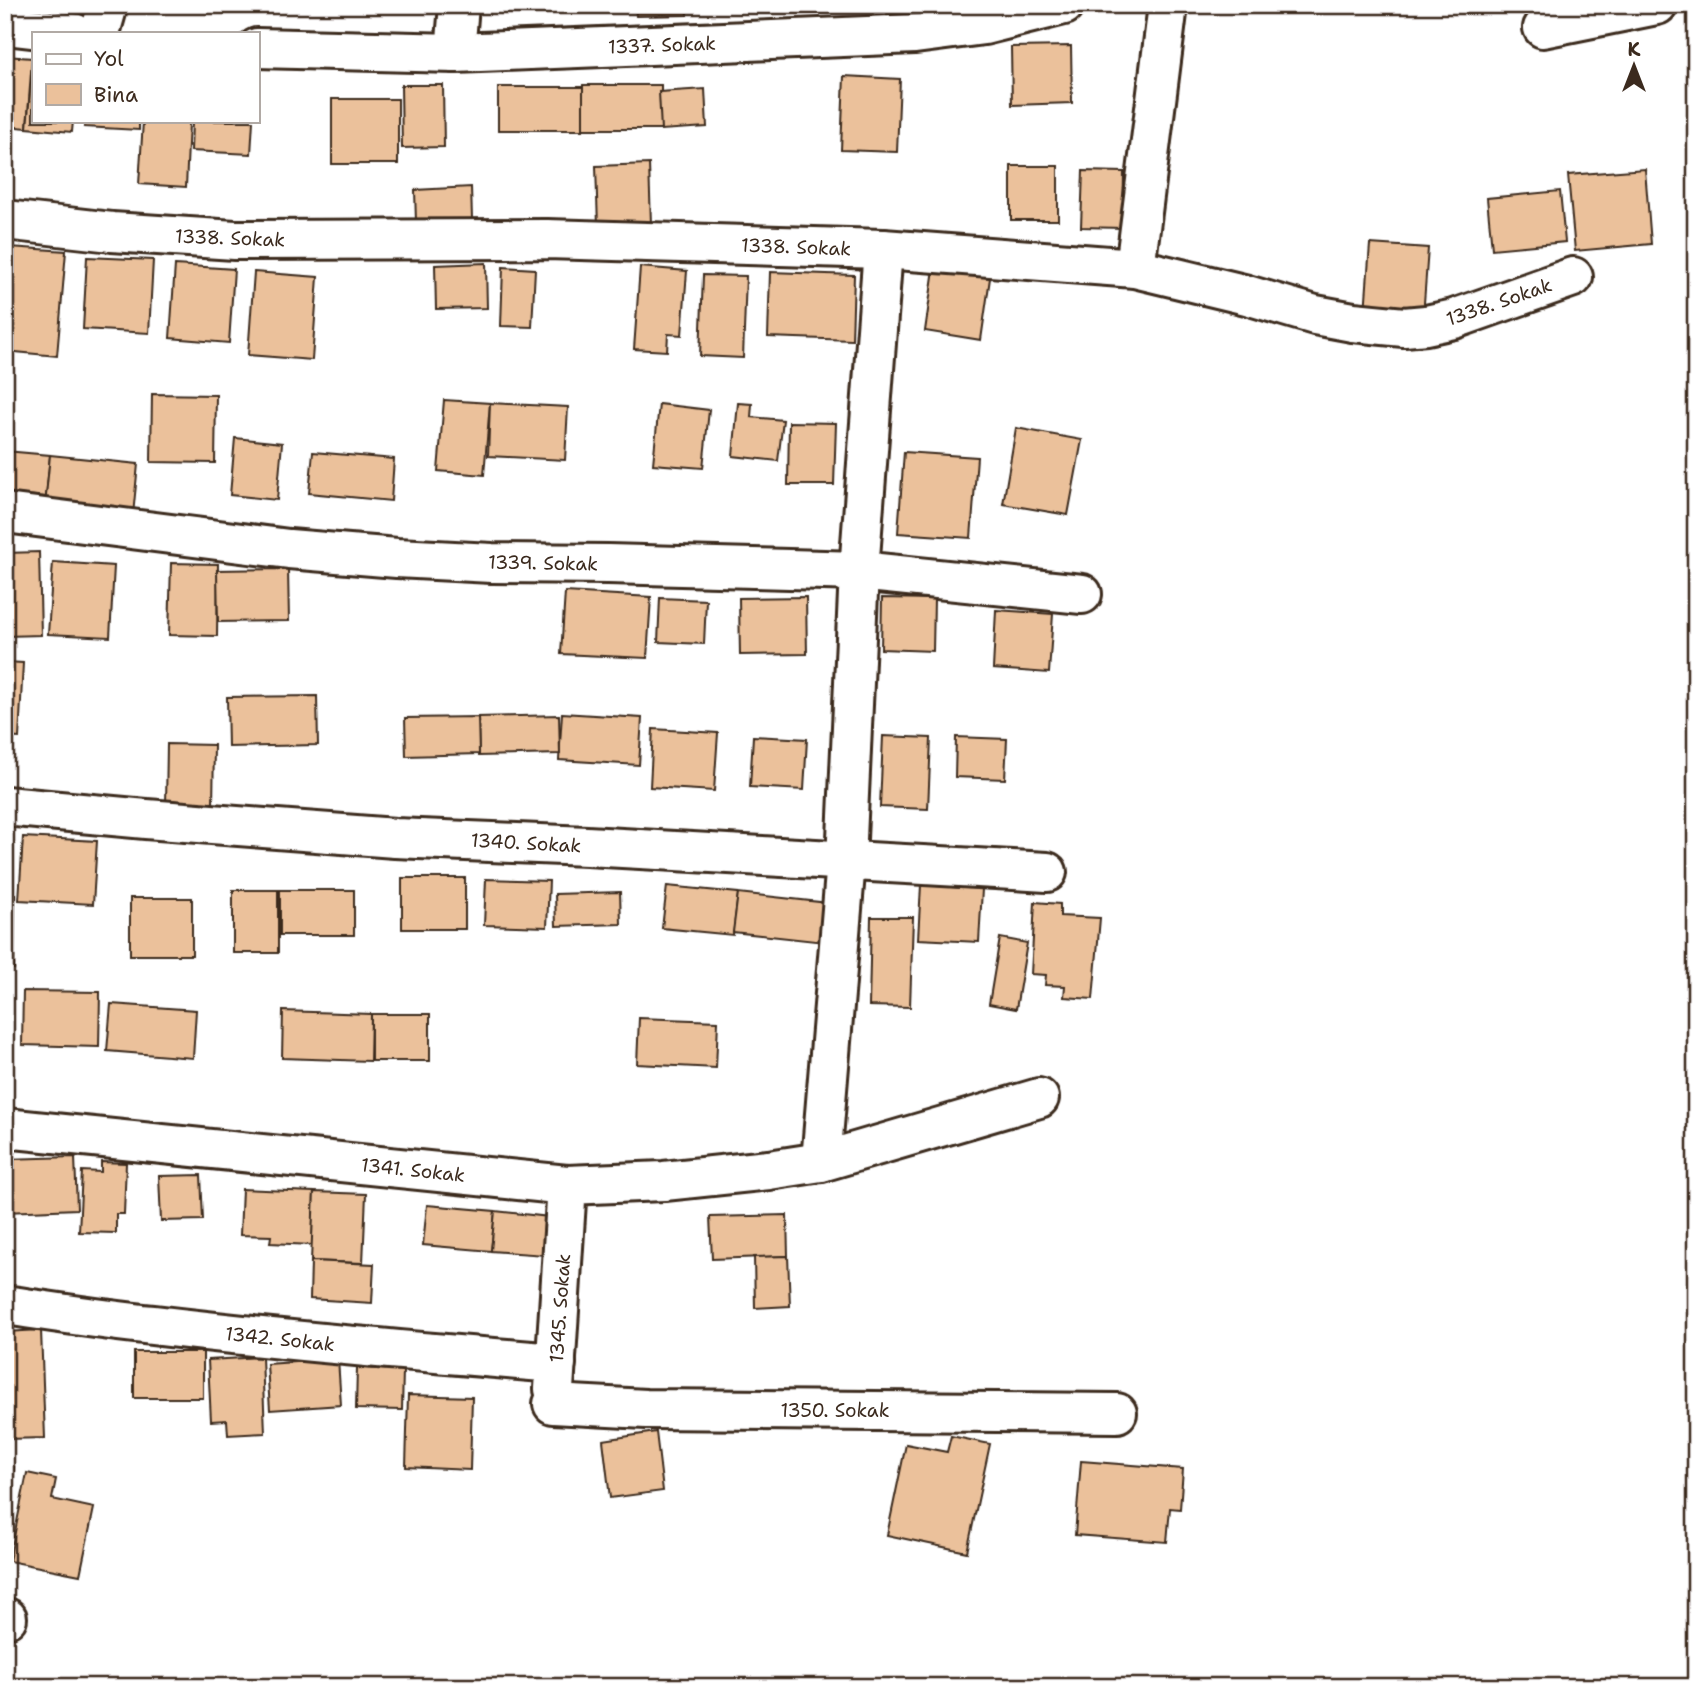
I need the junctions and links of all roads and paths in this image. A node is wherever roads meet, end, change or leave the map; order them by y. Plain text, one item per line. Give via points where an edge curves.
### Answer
1 (108, 5) edge
2 (459, 5) edge
3 (1065, 5) edge
4 (1168, 5) edge
5 (1657, 5) edge
6 (5, 25) edge
7 (1543, 29) dead end
8 (65, 32) edge
9 (100, 32) edge
10 (259, 48) edge
11 (455, 53) junction
12 (5, 219) edge
13 (883, 249) junction
14 (1135, 268) junction
15 (1573, 277) dead end
16 (5, 513) edge
17 (859, 571) junction
18 (1082, 594) dead end
19 (5, 806) edge
20 (846, 861) junction
21 (1047, 873) dead end
22 (1039, 1098) dead end
23 (5, 1128) edge
24 (821, 1162) junction
25 (567, 1185) junction
26 (5, 1305) edge
27 (556, 1363) junction
28 (1117, 1413) dead end
29 (552, 1417) joint

1 - 9 street
2 - 11 street
3 - 11 street, 1337. Sokak via 984,25 915,34
4 - 14 street
5 - 7 street
6 - 8 street
10 - 11 street, 1337. Sokak
12 - 13 street, 1338. Sokak via 235,240 547,239
13 - 14 street, 1338. Sokak
13 - 17 street
14 - 15 street, 1338. Sokak via 1315,315 1404,327 1454,319
16 - 17 street, 1339. Sokak via 397,558
17 - 18 street, 1339. Sokak
17 - 20 street
19 - 20 street, 1340. Sokak via 395,838
20 - 21 street, 1340. Sokak
20 - 24 street
22 - 24 street, 1341. Sokak
23 - 25 street, 1341. Sokak
24 - 25 street, 1341. Sokak via 664,1181
25 - 27 street, 1345. Sokak
26 - 27 street, 1342. Sokak via 237,1335
27 - 29 street, 1345. Sokak
28 - 29 street, 1350. Sokak via 646,1409

